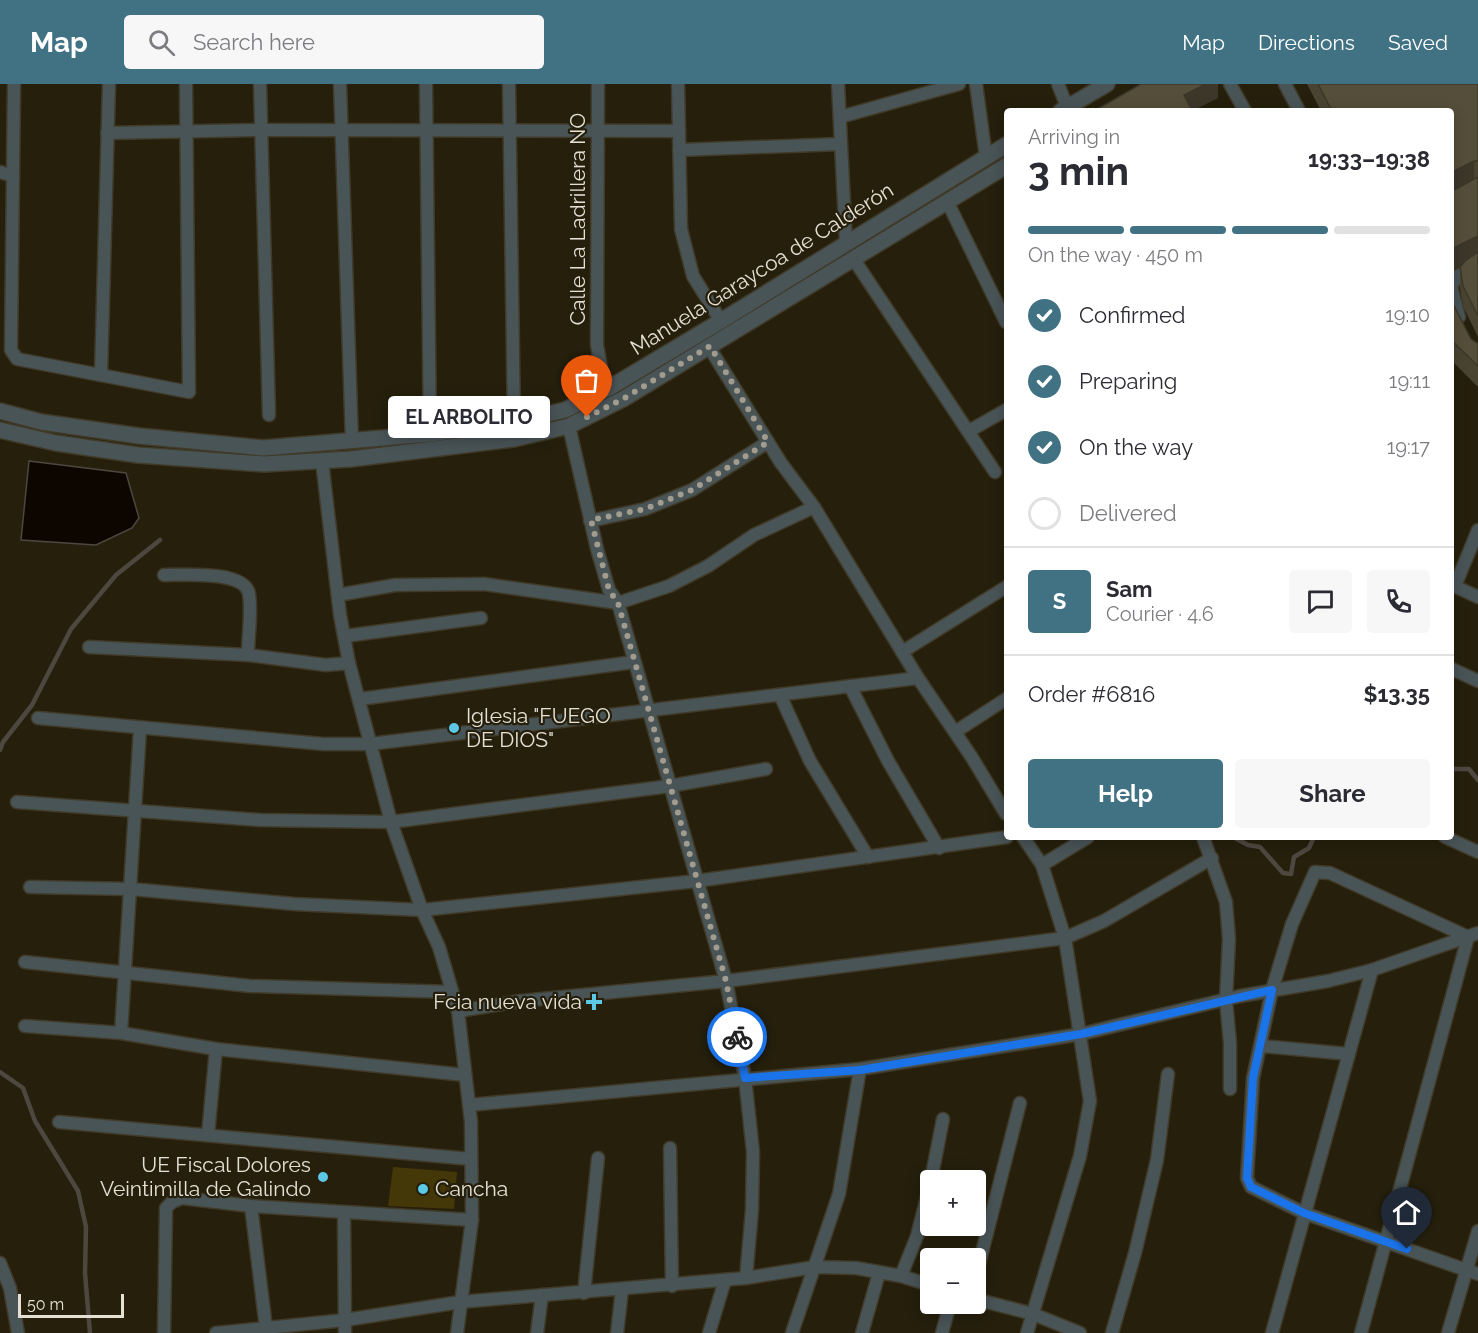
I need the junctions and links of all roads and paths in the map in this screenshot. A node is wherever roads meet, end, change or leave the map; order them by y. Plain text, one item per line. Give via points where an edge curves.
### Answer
1 (14, 84) edge
2 (109, 84) edge
3 (186, 84) edge
4 (260, 84) edge
5 (340, 84) edge
6 (426, 84) edge
7 (509, 84) edge
8 (598, 84) edge
9 (678, 84) edge
10 (838, 84) edge
11 (959, 84) edge
12 (976, 84) edge
13 (1058, 84) edge
14 (1107, 84) edge
15 (1230, 84) edge
16 (1285, 84) edge
17 (1064, 108) edge
18 (1066, 108) edge
19 (1243, 108) edge
20 (1297, 108) edge
21 (840, 117) junction
22 (261, 130) junction
23 (186, 131) junction
24 (340, 131) junction
25 (679, 131) junction
26 (427, 132) junction
27 (510, 132) junction
28 (599, 132) junction
29 (107, 133) junction
30 (841, 144) junction
31 (1004, 146) edge
32 (680, 150) junction
33 (986, 158) junction
34 (1004, 167) edge
35 (0, 172) edge
36 (13, 176) junction
37 (947, 201) junction
38 (846, 243) junction
39 (853, 258) junction
40 (1478, 265) edge
41 (1454, 282) edge
42 (1454, 308) edge
43 (1004, 318) edge
44 (721, 321) junction
45 (1462, 326) edge
46 (710, 346) junction
47 (102, 375) junction
48 (609, 388) junction
49 (0, 411) edge
50 (1004, 411) edge
51 (269, 416) dead end
52 (514, 422) junction
53 (568, 426) junction
54 (0, 430) edge
55 (969, 431) junction
56 (430, 434) junction
57 (352, 441) junction
58 (768, 442) junction
59 (322, 461) junction
60 (995, 472) dead end
61 (814, 507) junction
62 (591, 520) junction
63 (1478, 530) edge
64 (164, 574) dead end
65 (1454, 583) edge
66 (1454, 585) edge
67 (1004, 587) edge
68 (337, 592) junction
69 (1478, 597) edge
70 (618, 603) junction
71 (481, 618) dead end
72 (345, 636) junction
73 (89, 647) dead end
74 (902, 652) junction
75 (248, 655) junction
76 (634, 662) junction
77 (349, 663) junction
78 (1454, 670) edge
79 (918, 678) junction
80 (1478, 681) edge
81 (850, 686) junction
82 (780, 695) junction
83 (360, 699) junction
84 (1004, 700) edge
85 (648, 710) junction
86 (38, 718) dead end
87 (140, 729) junction
88 (955, 732) junction
89 (370, 744) junction
90 (766, 769) dead end
91 (670, 786) junction
92 (1004, 791) edge
93 (995, 797) junction
94 (17, 802) dead end
95 (1004, 811) edge
96 (135, 813) junction
97 (391, 822) junction
98 (1004, 837) edge
99 (1025, 840) edge
100 (1083, 840) edge
101 (1204, 840) edge
102 (1452, 840) edge
103 (939, 848) junction
104 (1478, 852) edge
105 (868, 857) junction
106 (1212, 858) junction
107 (1042, 865) junction
108 (697, 881) junction
109 (30, 887) dead end
110 (131, 889) junction
111 (422, 910) junction
112 (1473, 935) edge
113 (1065, 938) junction
114 (25, 962) dead end
115 (1372, 970) junction
116 (126, 973) junction
117 (726, 981) junction
118 (1267, 991) junction
119 (452, 992) junction
120 (1226, 1000) junction
121 (458, 1011) junction
122 (25, 1026) dead end
123 (121, 1033) junction
124 (1081, 1034) junction
125 (1261, 1046) junction
126 (216, 1049) junction
127 (1349, 1054) junction
128 (860, 1070) junction
129 (1168, 1074) dead end
130 (465, 1075) junction
131 (745, 1078) junction
132 (1230, 1089) dead end
133 (1020, 1103) dead end
134 (469, 1105) junction
135 (943, 1119) dead end
136 (58, 1122) dead end
137 (208, 1135) junction
138 (670, 1148) dead end
139 (598, 1158) dead end
140 (471, 1159) junction
141 (933, 1170) edge
142 (251, 1206) junction
143 (344, 1213) junction
144 (1304, 1213) junction
145 (472, 1220) junction
146 (920, 1225) edge
147 (1478, 1231) edge
148 (1388, 1242) junction
149 (983, 1248) edge
150 (0, 1263) edge
151 (815, 1266) junction
152 (1472, 1272) edge
153 (879, 1273) junction
154 (901, 1276) junction
155 (746, 1278) junction
156 (725, 1280) junction
157 (920, 1282) edge
158 (672, 1286) junction
159 (622, 1290) junction
160 (584, 1293) junction
161 (542, 1295) junction
162 (459, 1302) junction
163 (986, 1302) edge
164 (947, 1314) edge
165 (1032, 1314) junction
166 (345, 1320) junction
167 (266, 1328) junction
168 (18, 1333) edge
169 (164, 1333) edge
170 (216, 1333) edge
171 (345, 1333) edge
172 (457, 1333) edge
173 (537, 1333) edge
174 (617, 1333) edge
175 (709, 1333) edge
176 (792, 1333) edge
177 (862, 1333) edge
178 (942, 1333) edge
179 (1027, 1333) edge
180 (1080, 1333) edge
181 (1112, 1333) edge
182 (1272, 1333) edge
183 (1361, 1333) edge
184 (1448, 1333) edge

1 - 36 street
2 - 29 street
3 - 23 street
4 - 22 street
5 - 24 street
6 - 26 street
7 - 27 street
8 - 28 street, Calle La Ladrillera NO
9 - 25 street
10 - 21 street
11 - 21 street
12 - 33 street
13 - 17 street
14 - 18 street
15 - 19 street
16 - 20 street
21 - 30 street
22 - 23 street
22 - 24 street
22 - 51 street
23 - 29 street
23 - 47 street via 189,393
24 - 26 street
24 - 57 street
25 - 28 street
25 - 32 street
26 - 27 street
26 - 56 street
27 - 28 street
27 - 52 street
28 - 48 street, Calle La Ladrillera NO via 597,345
29 - 47 street
30 - 32 street
30 - 38 street
31 - 33 street, Manuela Garaycoa de Calderón
32 - 44 street via 681,229 693,276
33 - 38 street, Manuela Garaycoa de Calderón
34 - 37 street, Manuela Garaycoa de Calderón
35 - 36 street
36 - 47 street via 11,350 17,359
37 - 39 street, Manuela Garaycoa de Calderón
37 - 43 street
38 - 44 street, Manuela Garaycoa de Calderón
39 - 46 street, Manuela Garaycoa de Calderón
39 - 55 street
40 - 41 street
42 - 45 street
44 - 48 street, Manuela Garaycoa de Calderón
46 - 53 street, Manuela Garaycoa de Calderón via 623,399
46 - 58 street
48 - 52 street, Manuela Garaycoa de Calderón via 565,410
49 - 57 street, Manuela Garaycoa de Calderón via 41,422 139,436 263,448
50 - 55 street
52 - 56 street, Manuela Garaycoa de Calderón
53 - 59 street, Manuela Garaycoa de Calderón via 504,441
53 - 62 street
54 - 59 street, Manuela Garaycoa de Calderón via 138,455 225,463
55 - 60 street
56 - 57 street, Manuela Garaycoa de Calderón
58 - 61 street
58 - 62 street via 692,490 645,509
59 - 68 street
61 - 70 street via 754,535 669,586
61 - 74 street
62 - 70 street via 609,590
63 - 65 street
64 - 75 street via 229,577 242,582 249,592
66 - 69 street
67 - 74 street
68 - 70 street via 395,585 484,584
68 - 72 street
70 - 76 street
71 - 72 street
72 - 77 street
73 - 75 street
74 - 79 street
75 - 77 street via 326,665
76 - 83 street
76 - 85 street
77 - 83 street
78 - 80 street
79 - 81 street
79 - 88 street
81 - 82 street
81 - 103 street
82 - 85 street
82 - 105 street via 810,760
83 - 89 street
84 - 88 street
85 - 89 street
85 - 91 street
86 - 87 street
87 - 89 street via 323,744
87 - 96 street
88 - 93 street
89 - 97 street
90 - 91 street
91 - 97 street
91 - 108 street
92 - 93 street
93 - 95 street
94 - 96 street
96 - 97 street
96 - 110 street
97 - 111 street
98 - 103 street
99 - 107 street
100 - 107 street
101 - 106 street
102 - 104 street
103 - 105 street
105 - 108 street
106 - 113 street via 1104,921
106 - 120 street via 1226,902
107 - 113 street
108 - 111 street
108 - 117 street
109 - 110 street
110 - 111 street via 294,904
110 - 116 street
111 - 119 street via 439,947
112 - 115 street
112 - 118 street via 1330,873 1315,872
112 - 148 street
113 - 117 street
113 - 124 street
114 - 116 street
115 - 118 street
115 - 127 street
116 - 119 street via 250,986
116 - 123 street
117 - 121 street
117 - 131 street
118 - 120 street
118 - 125 street
119 - 121 street
120 - 124 street
120 - 132 street
121 - 130 street
122 - 123 street
123 - 126 street
124 - 128 street
124 - 165 street via 1090,1101 1087,1128
125 - 127 street
125 - 144 street via 1253,1078 1247,1178 1257,1193
126 - 130 street
126 - 137 street
127 - 144 street
128 - 131 street
128 - 151 street via 839,1194
129 - 181 street via 1157,1160
130 - 134 street
131 - 134 street
131 - 155 street via 753,1152
133 - 149 street
134 - 140 street
135 - 141 street
136 - 137 street
137 - 140 street
138 - 158 street
139 - 160 street
140 - 145 street
142 - 143 street
142 - 167 street
142 - 169 street via 182,1198 166,1208
143 - 145 street
143 - 166 street
144 - 148 street
144 - 182 street
145 - 162 street
146 - 154 street
147 - 152 street
148 - 152 street
148 - 183 street
150 - 168 street via 10,1288
151 - 153 street
151 - 155 street
151 - 176 street
152 - 184 street
153 - 154 street
153 - 177 street
154 - 157 street
155 - 156 street
156 - 158 street
156 - 175 street
158 - 159 street
159 - 160 street
159 - 174 street
160 - 161 street
161 - 162 street
161 - 173 street
162 - 166 street
162 - 172 street
163 - 165 street
164 - 178 street
165 - 179 street
165 - 180 street
166 - 167 street
166 - 171 street
167 - 170 street

